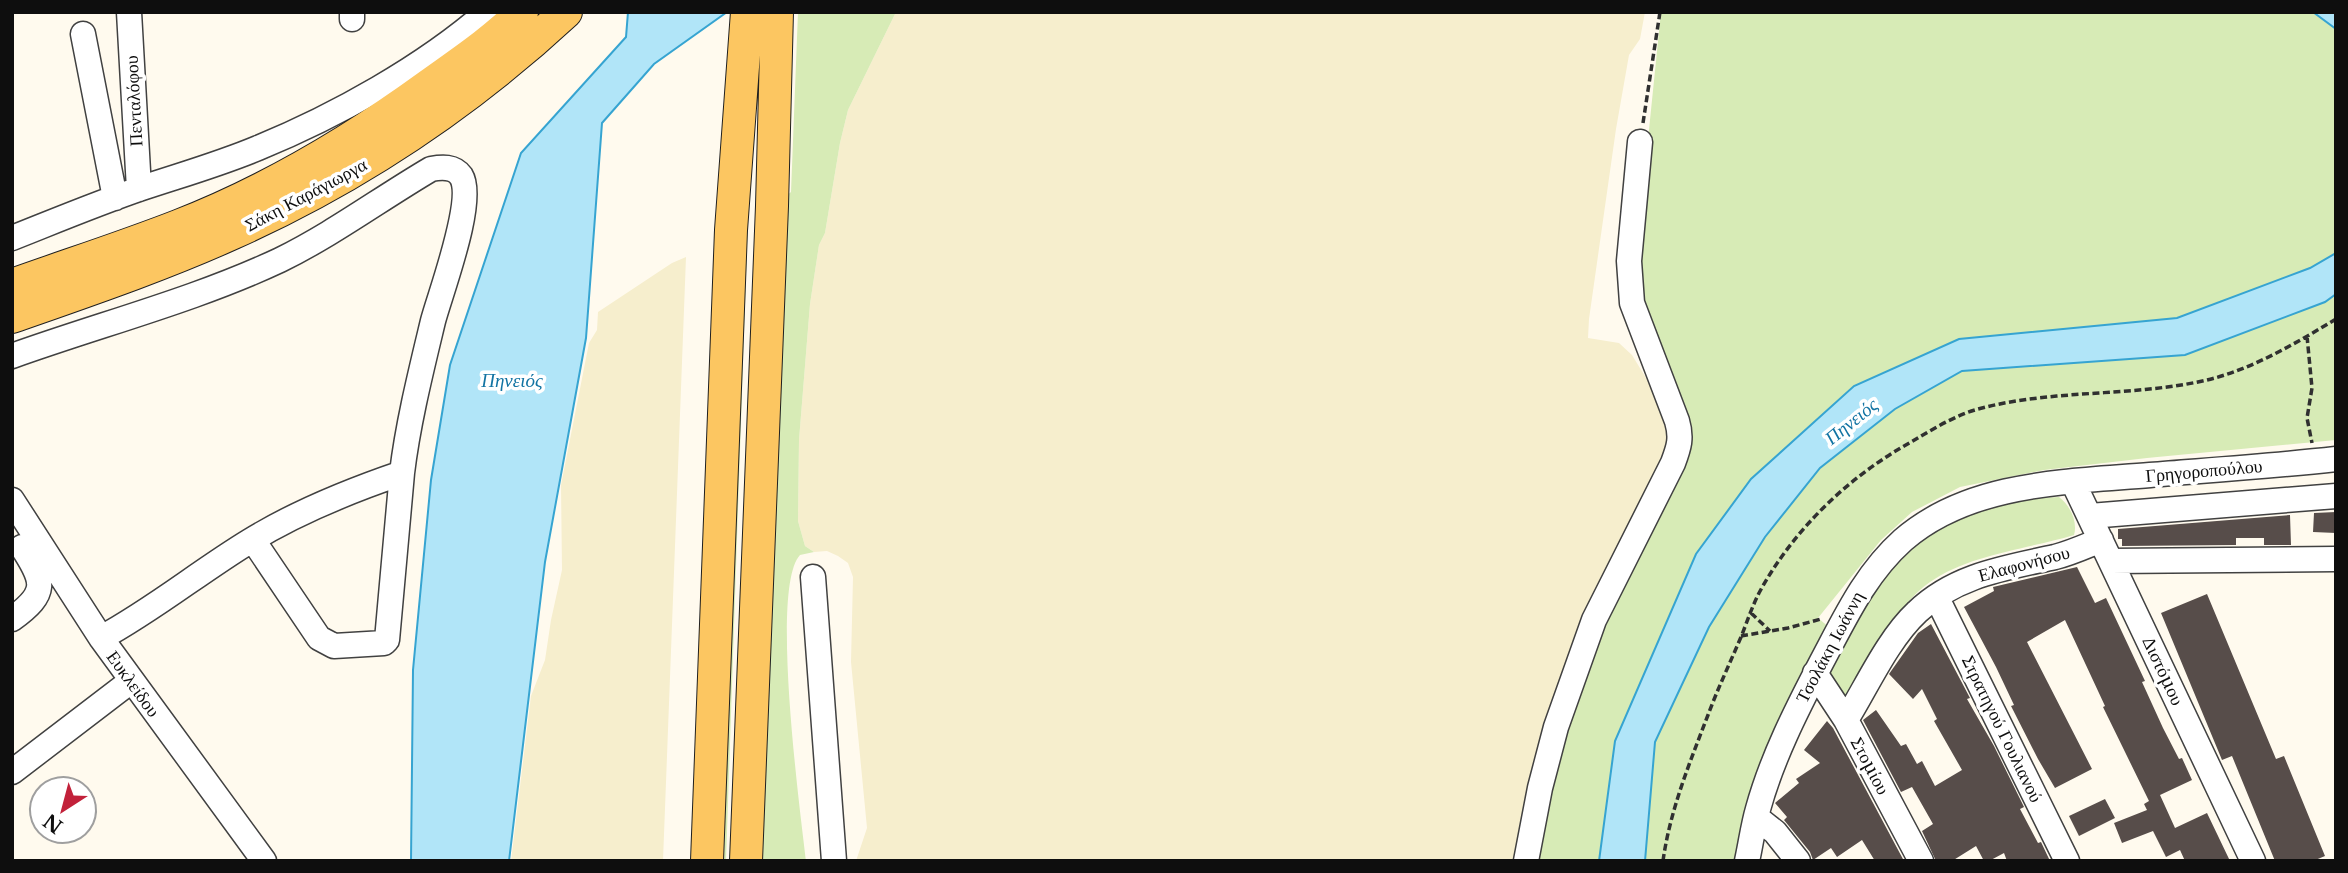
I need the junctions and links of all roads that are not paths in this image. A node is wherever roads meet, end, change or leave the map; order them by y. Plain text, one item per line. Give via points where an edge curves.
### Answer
1 (129, 12) edge
2 (487, 12) edge
3 (522, 12) edge
4 (566, 12) edge
5 (747, 12) edge
6 (777, 12) edge
7 (83, 33) dead end
8 (1640, 142) road end
9 (139, 189) junction
10 (115, 198) junction
11 (14, 235) edge
12 (12, 285) edge
13 (12, 317) edge
14 (12, 356) edge
15 (2327, 460) edge
16 (402, 474) junction
17 (2073, 482) junction
18 (2336, 496) edge
19 (12, 500) edge
20 (2090, 516) junction
21 (12, 532) edge
22 (253, 540) junction
23 (2106, 551) junction
24 (2336, 559) edge
25 (813, 577) dead end
26 (1937, 598) junction
27 (12, 618) edge
28 (101, 638) junction
29 (1815, 673) junction
30 (131, 681) junction
31 (1846, 720) junction
32 (12, 772) edge
33 (1756, 817) junction
34 (264, 861) edge
35 (707, 861) edge
36 (746, 861) edge
37 (834, 861) edge
38 (1526, 861) edge
39 (1748, 861) edge
40 (1798, 861) edge
41 (1921, 861) edge
42 (2067, 861) edge
43 (2252, 861) edge

1 - 9 street, Πενταλόφου
2 - 9 street via 388,81 295,133
3 - 12 main road, Σάκη Καράγιωργα via 406,102 273,182 179,226
4 - 13 main road, Σάκη Καράγιωργα via 453,105 343,177 177,258
5 - 35 main road via 731,230
6 - 36 main road
7 - 10 street
8 - 38 street via 1629,261 1632,303 1677,421 1680,443 1594,620 1556,727
9 - 10 street
10 - 11 street
14 - 16 street via 277,261 432,169 454,170 464,188 460,230 434,319
15 - 17 street, Γρηγοροπούλου
16 - 22 street via 356,489
16 - 22 street via 384,643 334,646 319,638
17 - 20 street, Διστόμου
17 - 29 street, Τσολάκη Ιωάννη via 1981,498 1928,521 1864,583
18 - 20 street
19 - 28 street, Ευκλείδου
20 - 23 street, Διστόμου
21 - 27 street via 38,571 40,583 30,606
22 - 28 street
23 - 24 street, Ελαφονήσου
23 - 26 street, Ελαφονήσου via 1994,570
23 - 43 street, Διστόμου
25 - 37 street
26 - 31 street, Ελαφονήσου via 1904,626
26 - 42 street, Στρατηγού Γουλιανού
28 - 30 street, Ευκλείδου
29 - 31 street, Στομίου
29 - 33 street, Τσολάκη Ιωάννη via 1788,729
30 - 32 street
30 - 34 street, Ευκλείδου
31 - 41 street, Στομίου
33 - 39 street, Τσολάκη Ιωάννη
33 - 40 street

